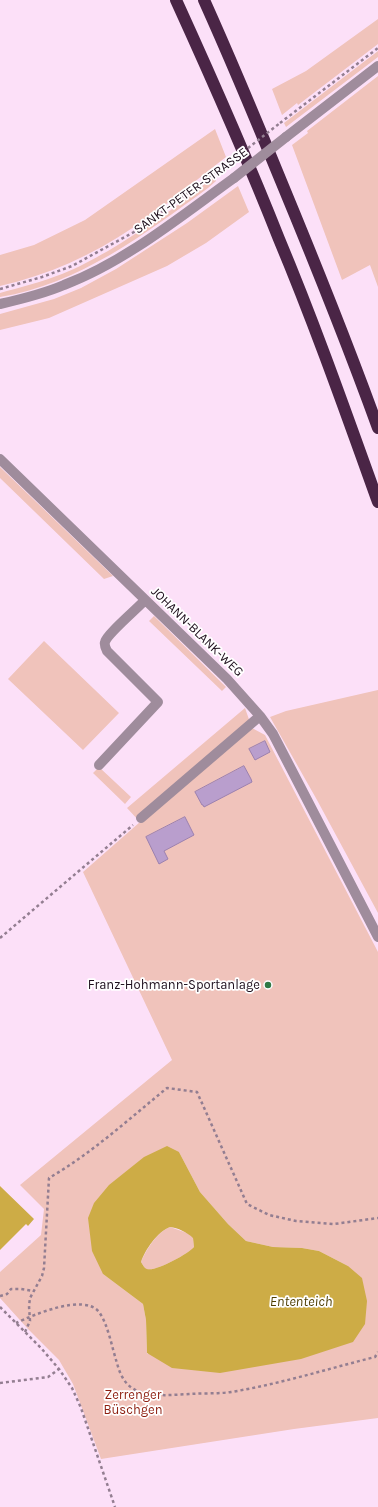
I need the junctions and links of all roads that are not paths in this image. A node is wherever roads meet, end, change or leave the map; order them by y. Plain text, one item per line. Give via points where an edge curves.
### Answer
1 (176, 0) edge
2 (204, 0) edge
3 (378, 66) edge
4 (0, 304) edge
5 (378, 428) edge
6 (0, 459) edge
7 (378, 502) edge
8 (145, 600) junction
9 (260, 716) junction
10 (99, 765) dead end
11 (140, 818) road end
12 (378, 936) edge

1 - 7 highway via 280,239
2 - 5 highway via 301,229
3 - 4 street, SANKT-PETER-STRASSE, bridge via 234,178 141,244 65,285
6 - 8 street, JOHANN-BLANK-WEG
8 - 9 street, JOHANN-BLANK-WEG via 227,679
8 - 10 street via 105,642 105,646 158,702
9 - 11 street
9 - 12 street, JOHANN-BLANK-WEG via 273,734

